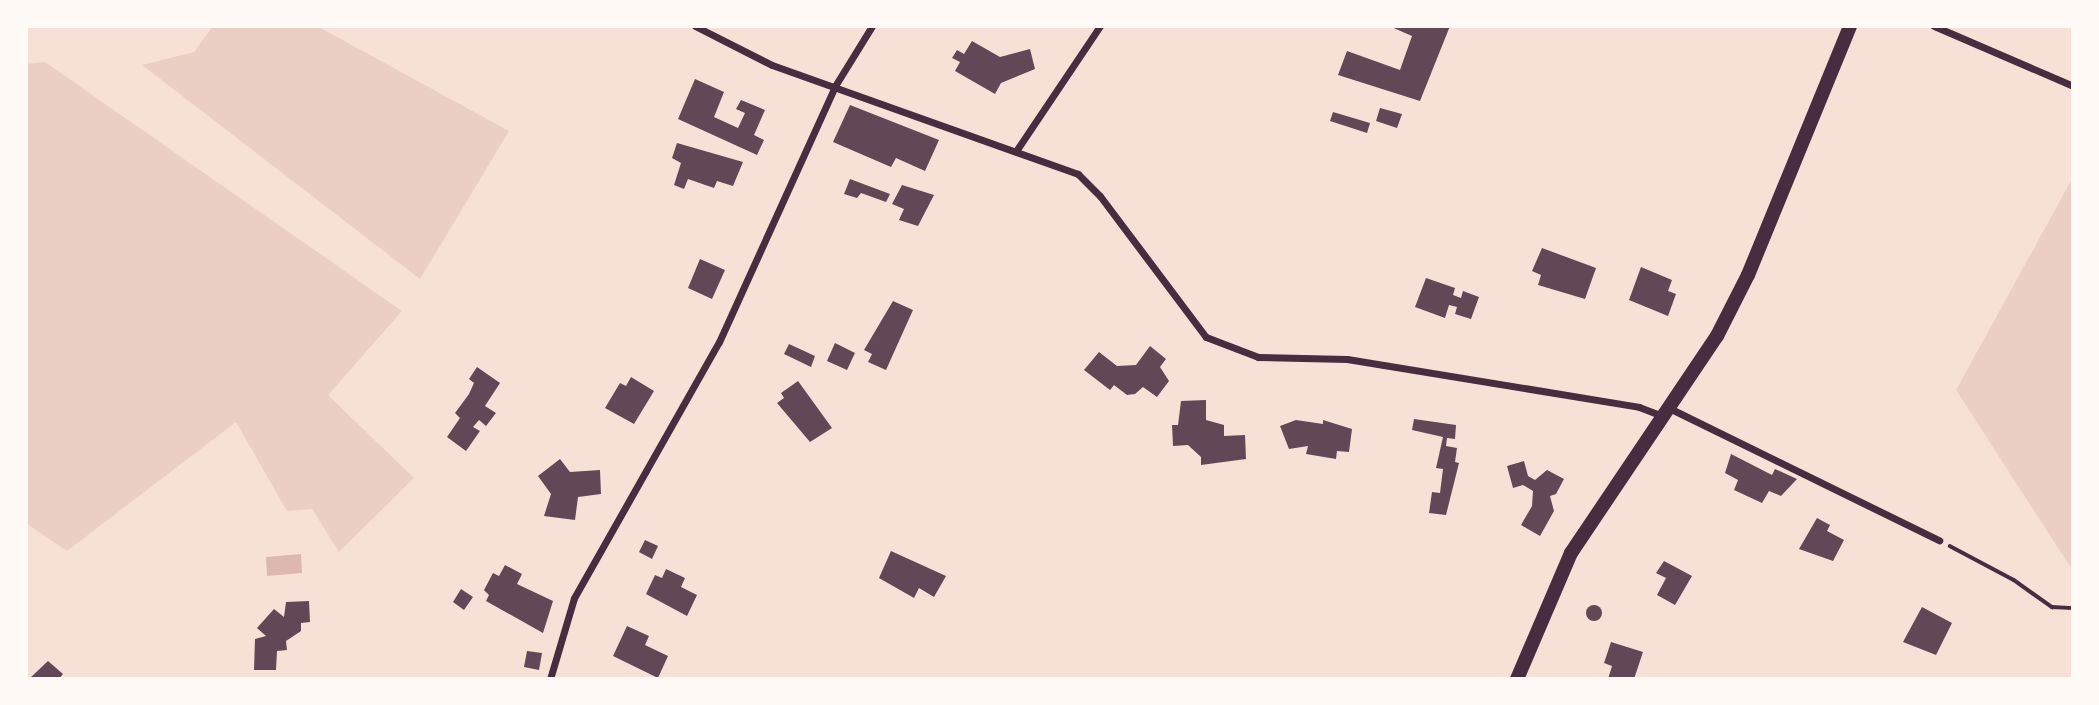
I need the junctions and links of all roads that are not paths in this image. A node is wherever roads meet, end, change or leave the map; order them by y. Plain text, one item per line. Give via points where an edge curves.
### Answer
1 (695, 26) edge
2 (872, 26) edge
3 (1100, 26) edge
4 (1850, 26) edge
5 (1934, 26) edge
6 (835, 86) junction
7 (2073, 86) edge
8 (1016, 151) junction
9 (1666, 412) junction
10 (1939, 540) road end
11 (550, 679) edge
12 (1517, 679) edge

1 - 6 street via 772,65
2 - 6 street
3 - 8 street
4 - 9 main road via 1748,275 1717,336
5 - 7 street
6 - 8 street
6 - 11 street via 719,341 574,598
8 - 9 street via 1078,174 1100,196 1206,337 1258,357 1347,359
9 - 10 street
9 - 12 main road via 1571,553

